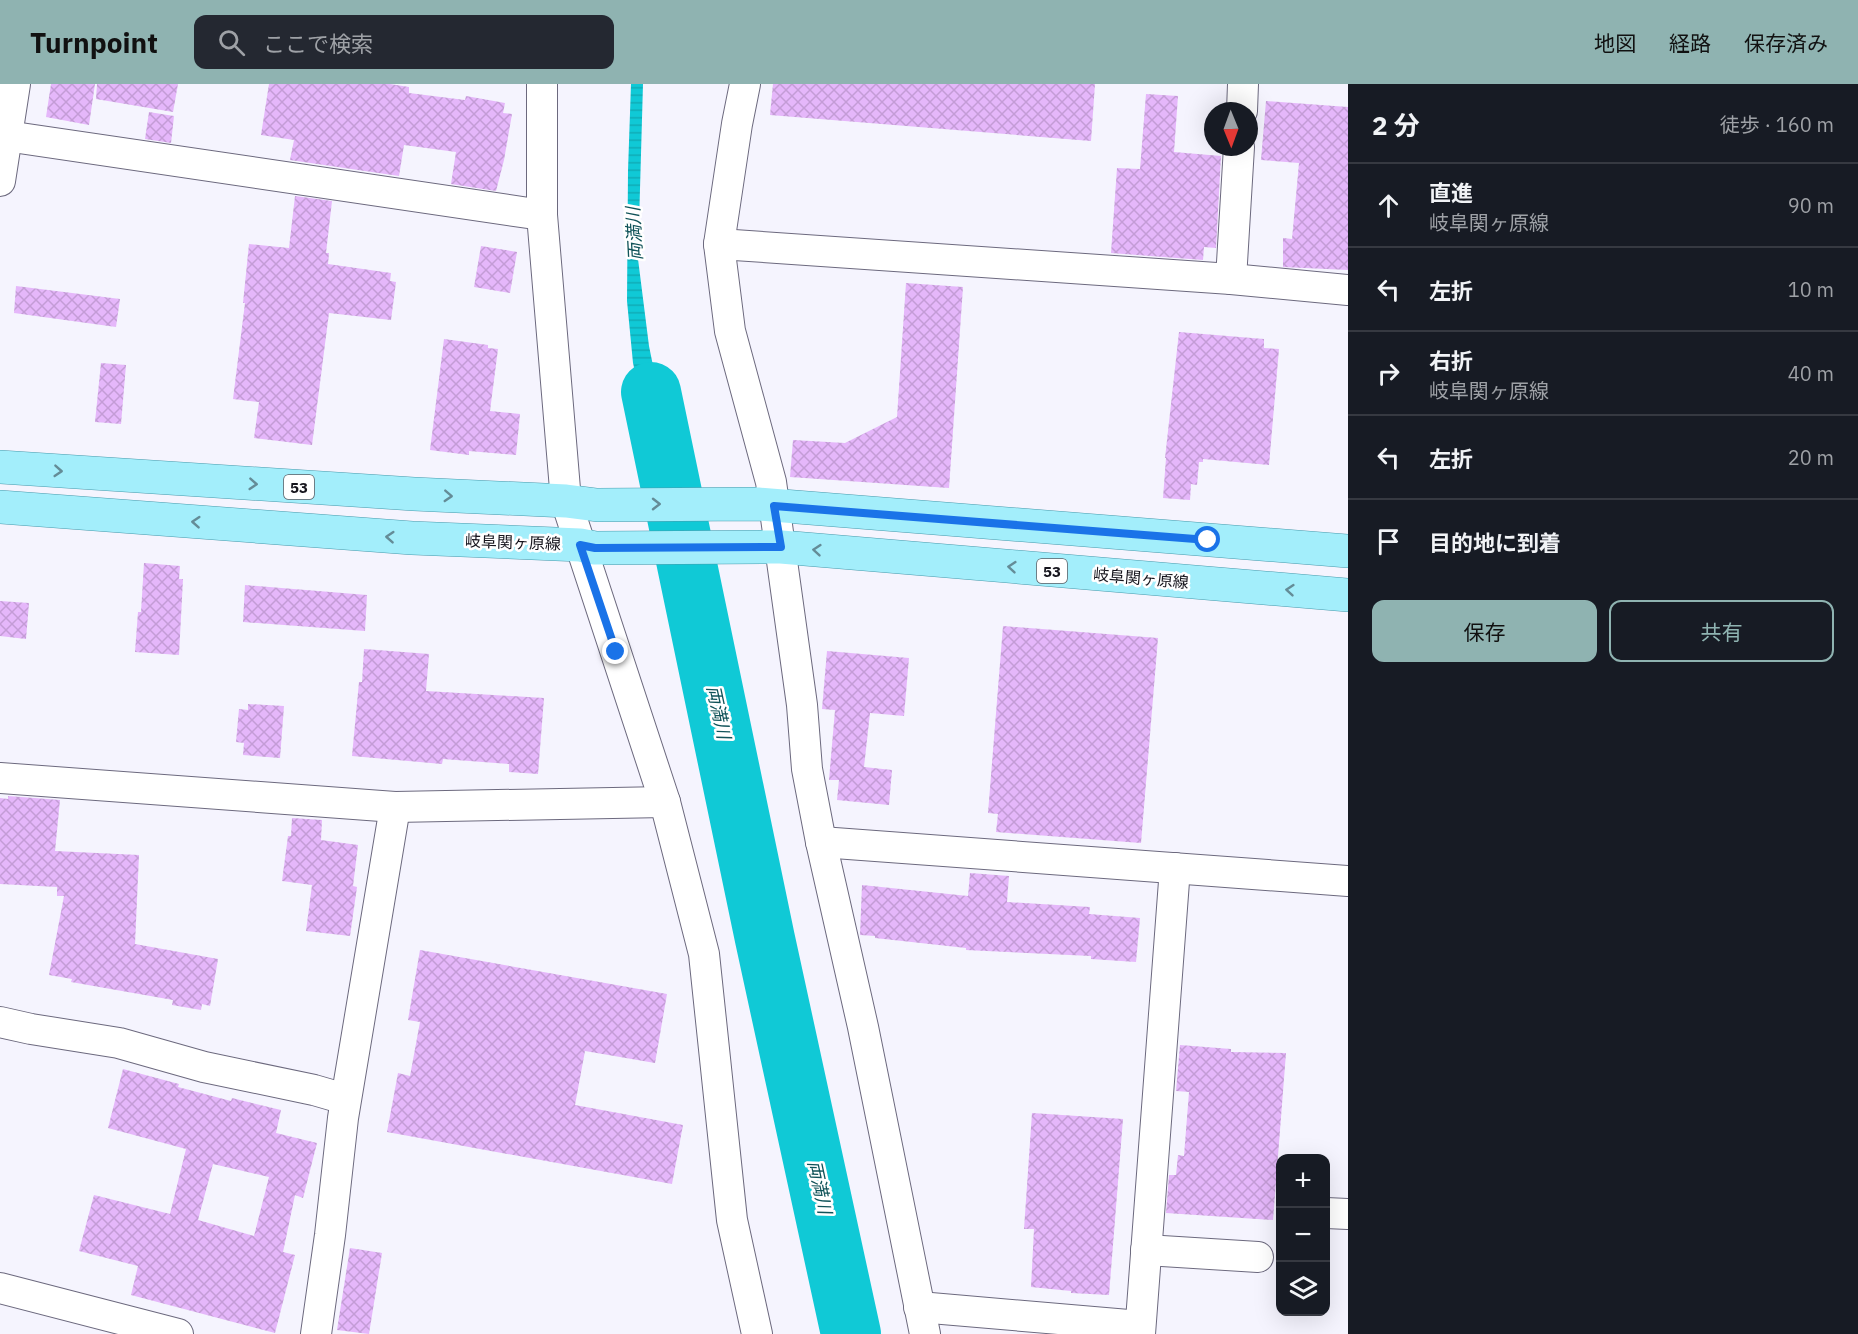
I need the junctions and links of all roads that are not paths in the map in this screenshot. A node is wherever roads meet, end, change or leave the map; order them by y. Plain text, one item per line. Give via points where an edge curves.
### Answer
1 (15, 84) edge
2 (542, 84) edge
3 (745, 84) edge
4 (1243, 84) edge
5 (1242, 102) edge
6 (4, 136) edge
7 (1238, 156) edge
8 (0, 181) edge
9 (543, 215) junction
10 (719, 244) junction
11 (1231, 279) junction
12 (1348, 290) edge
13 (0, 467) edge
14 (566, 501) junction
15 (766, 505) junction
16 (0, 507) edge
17 (588, 547) junction
18 (768, 548) junction
19 (1348, 551) edge
20 (1348, 595) edge
21 (0, 778) edge
22 (665, 802) junction
23 (395, 807) junction
24 (821, 842) junction
25 (1176, 868) junction
26 (1348, 881) edge
27 (0, 1024) edge
28 (345, 1099) junction
29 (1330, 1213) edge
30 (1348, 1214) edge
31 (1146, 1250) junction
32 (1258, 1257) dead end
33 (0, 1287) edge
34 (922, 1321) edge
35 (1140, 1330) edge
36 (178, 1334) edge
37 (316, 1334) edge
38 (757, 1334) edge

1 - 6 street
2 - 9 street
3 - 10 street
4 - 5 street
6 - 8 street
6 - 9 street
7 - 11 street
9 - 14 street
10 - 11 street
10 - 15 street via 730,331 771,482
11 - 12 street
13 -> 14 main road, 53
14 -> 15 main road, 53
14 - 17 street
15 - 18 street
15 - 19 main road, 53
17 -> 16 main road, 岐阜関ヶ原線 / 53
17 - 18 main road, 岐阜関ヶ原線 / 53
17 - 22 street
20 -> 18 main road, 岐阜関ヶ原線 / 53
18 - 24 street via 800,694 807,769
21 - 23 street
22 - 23 street
22 - 38 street via 704,954 732,1220
23 - 28 street
24 - 25 street
24 - 34 street
25 - 26 street
25 - 31 street
27 - 28 street via 119,1043
28 - 37 street
29 - 30 street
31 - 32 street
31 - 35 street
33 - 36 street
34 - 35 street

